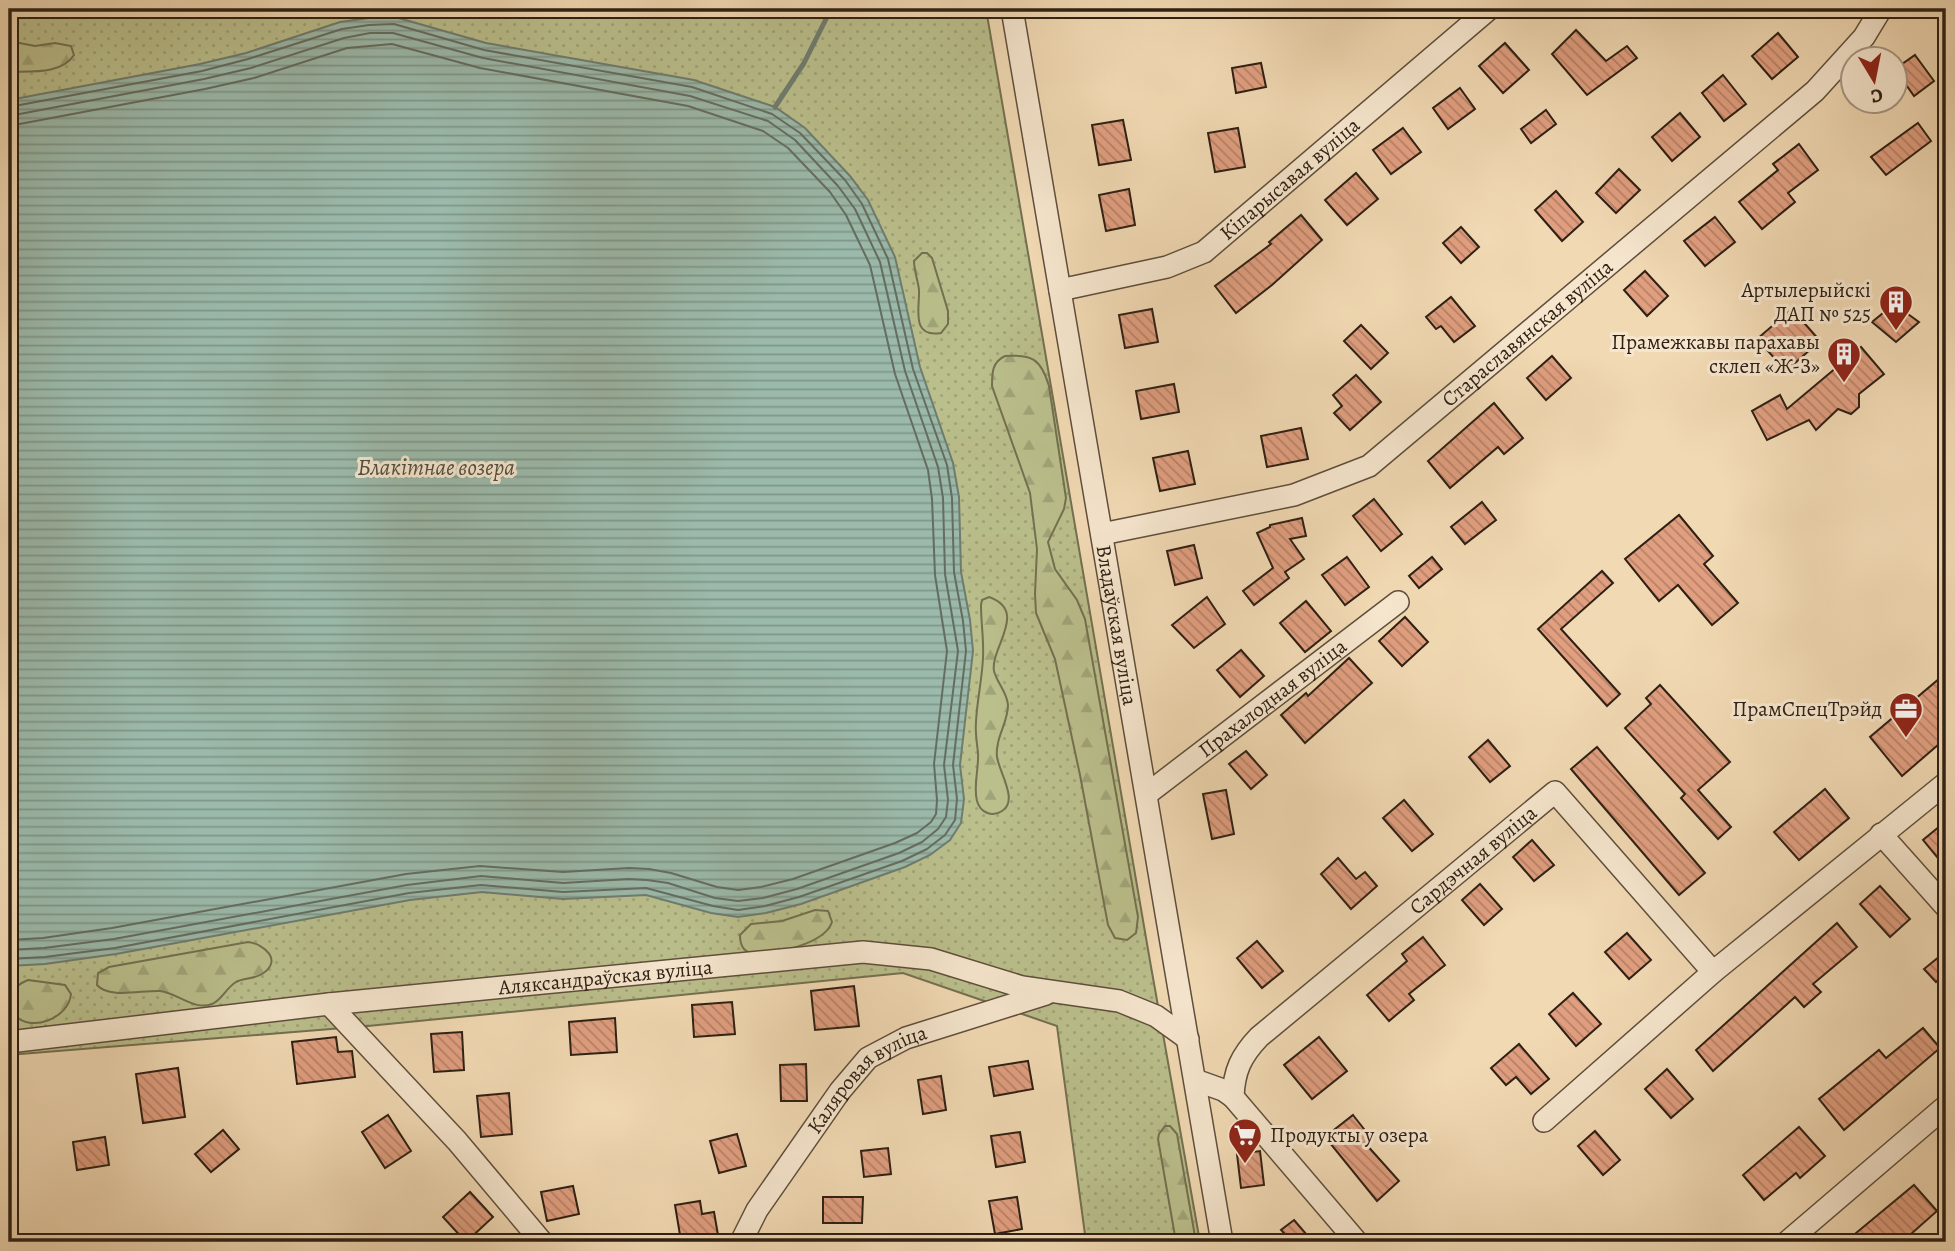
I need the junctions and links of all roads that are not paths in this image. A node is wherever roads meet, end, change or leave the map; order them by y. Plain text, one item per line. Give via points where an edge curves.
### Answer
1 (1012, 9) edge
2 (1489, 9) edge
3 (1881, 9) edge
4 (1060, 289) junction
5 (1102, 534) junction
6 (1398, 602) dead end
7 (1946, 783) edge
8 (1147, 794) junction
9 (1881, 834) junction
10 (1946, 907) edge
11 (1713, 972) junction
12 (1051, 992) junction
13 (329, 1004) junction
14 (1188, 1039) junction
15 (9, 1042) edge
16 (1195, 1080) junction
17 (1233, 1097) junction
18 (1946, 1106) edge
19 (1545, 1121) dead end
20 (542, 1242) edge
21 (741, 1242) edge
22 (1222, 1242) edge
23 (1357, 1242) edge
24 (1787, 1242) edge

1 - 4 street, Владаўская вуліца
2 - 4 street, Кіпарысавая вуліца via 1204,252 1167,267
3 - 5 street, Стараславянская вуліца via 1864,37 1815,91 1368,466 1294,495
4 - 5 street, Владаўская вуліца
5 - 8 street, Владаўская вуліца
6 - 8 street, Прахалодная вуліца
7 - 9 street
8 - 14 street, Владаўская вуліца
9 - 10 street
9 - 11 street
11 - 17 street, Сардэчная вуліца via 1555,792 1259,1037 1237,1066
11 - 19 street
12 - 13 street, Аляксандраўская вуліца via 931,959 863,952
12 - 14 street, Аляксандраўская вуліца via 1119,1001 1156,1016
12 - 21 street, Каляровая вуліца via 906,1038 868,1058 757,1210
13 - 15 street, Аляксандраўская вуліца
13 - 20 street via 457,1140
14 - 16 street, Владаўская вуліца
16 - 17 street
16 - 22 street, Владаўская вуліца
17 - 23 street
18 - 24 street

